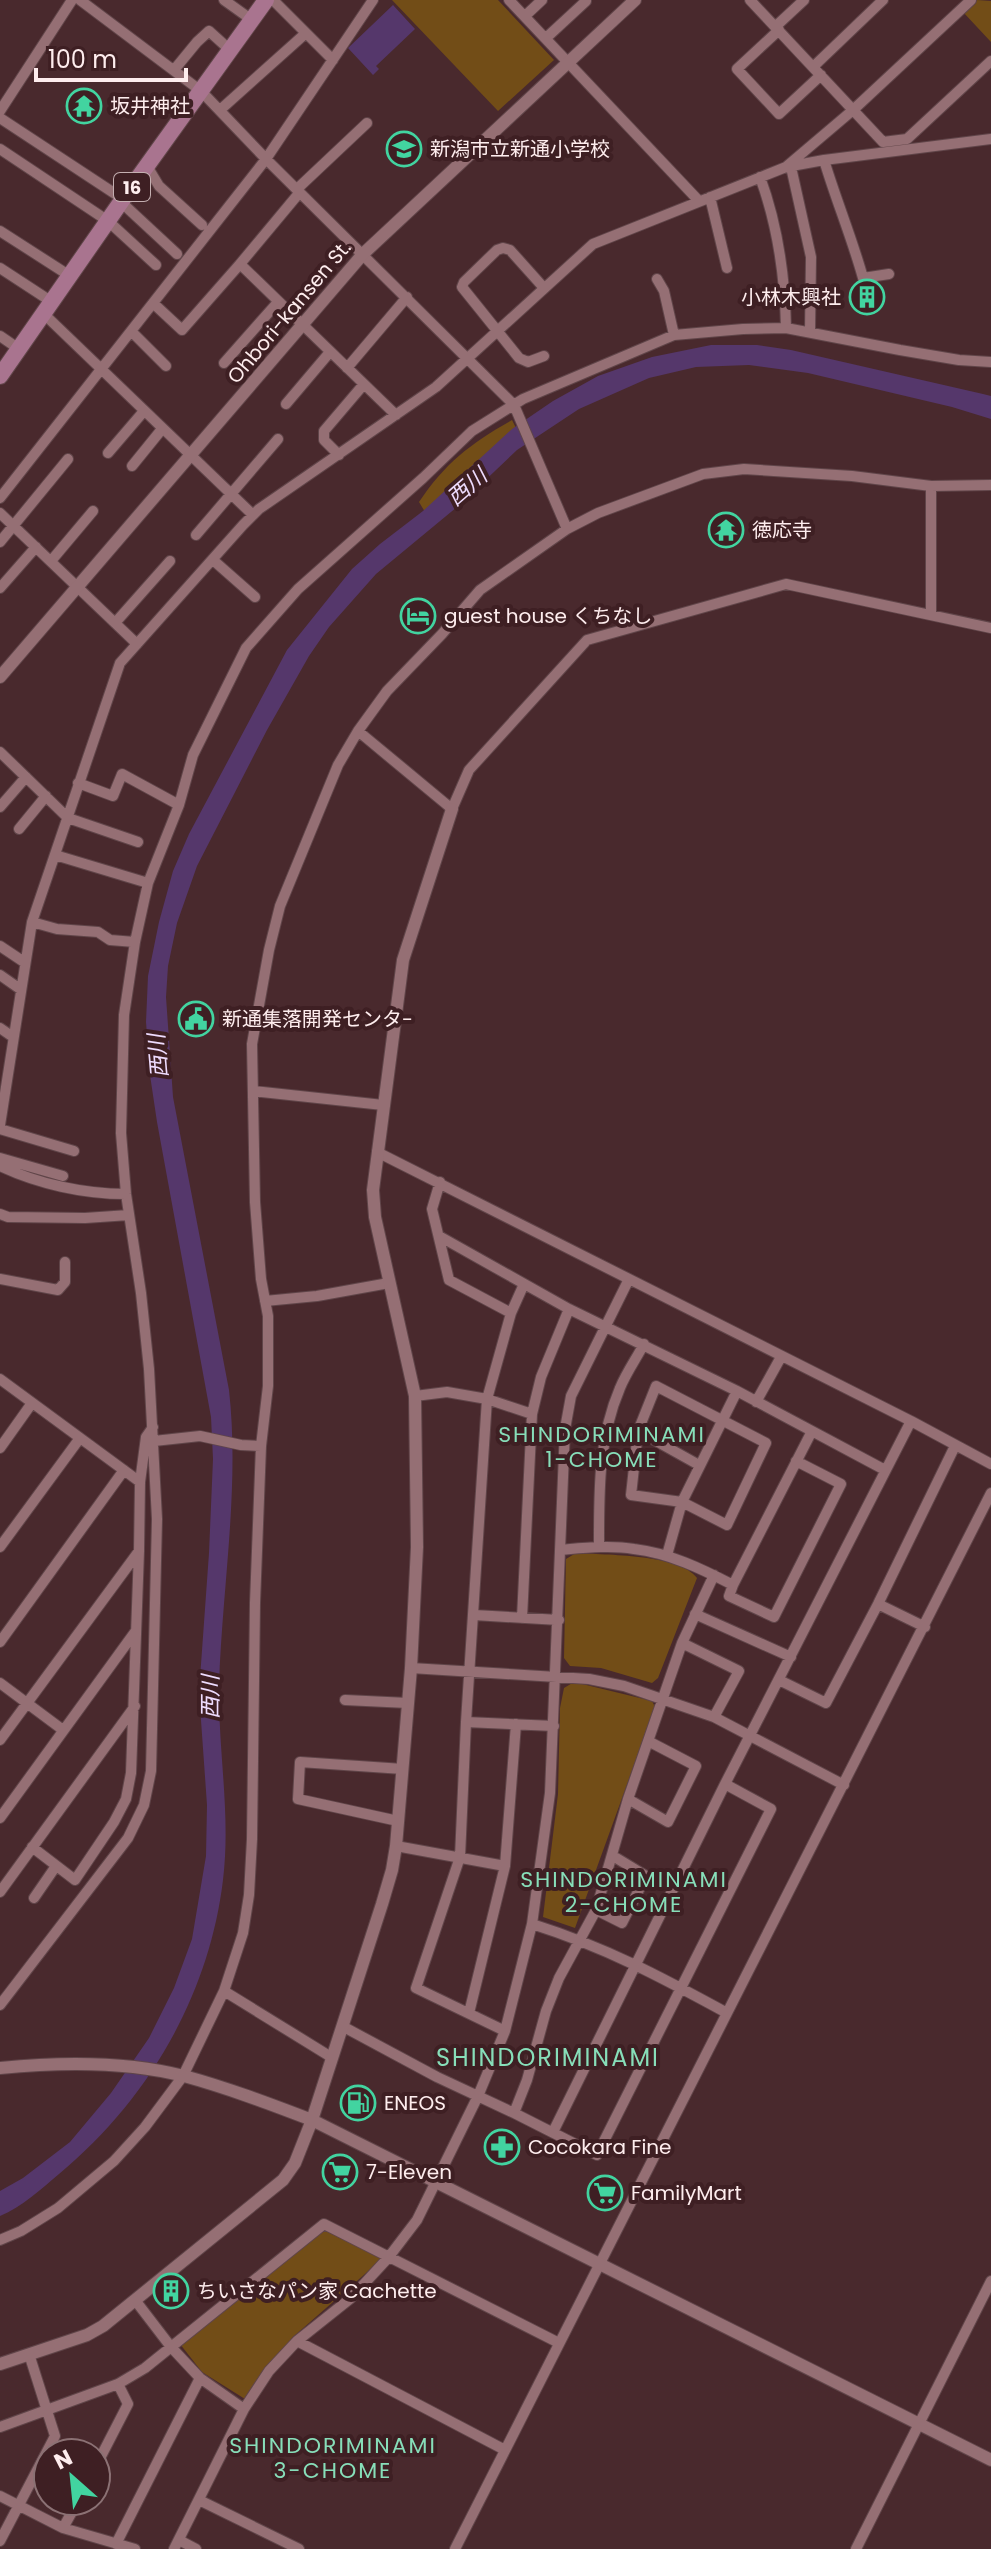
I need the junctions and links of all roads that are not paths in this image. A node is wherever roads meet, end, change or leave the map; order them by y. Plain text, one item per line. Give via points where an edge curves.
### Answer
1 (72, 0) edge
2 (80, 0) edge
3 (224, 0) edge
4 (266, 0) edge
5 (273, 0) edge
6 (373, 0) edge
7 (509, 0) edge
8 (542, 0) edge
9 (635, 0) edge
10 (750, 0) edge
11 (804, 0) edge
12 (883, 0) edge
13 (971, 0) edge
14 (586, 1) edge
15 (525, 16) junction
16 (252, 20) junction
17 (777, 28) junction
18 (306, 33) junction
19 (546, 38) junction
20 (230, 50) junction
21 (333, 60) junction
22 (991, 61) edge
23 (568, 62) junction
24 (174, 70) junction
25 (817, 71) junction
26 (201, 91) junction
27 (220, 110) junction
28 (853, 110) junction
29 (0, 111) edge
30 (0, 118) edge
31 (367, 123) dead end
32 (991, 139) edge
33 (883, 142) junction
34 (0, 149) edge
35 (884, 154) junction
36 (266, 159) junction
37 (824, 160) junction
38 (147, 166) junction
39 (788, 167) junction
40 (760, 177) junction
41 (298, 191) junction
42 (710, 197) junction
43 (122, 200) junction
44 (699, 201) junction
45 (108, 221) junction
46 (202, 225) dead end
47 (0, 231) edge
48 (177, 254) dead end
49 (363, 254) junction
50 (240, 264) junction
51 (156, 265) dead end
52 (0, 268) edge
53 (727, 268) dead end
54 (889, 274) dead end
55 (70, 276) junction
56 (657, 279) dead end
57 (544, 288) junction
58 (407, 297) junction
59 (278, 302) junction
60 (153, 303) junction
61 (48, 308) junction
62 (303, 326) junction
63 (786, 328) junction
64 (131, 331) junction
65 (497, 331) junction
66 (810, 332) junction
67 (674, 335) junction
68 (0, 336) edge
69 (19, 349) junction
70 (330, 352) junction
71 (544, 356) dead end
72 (469, 358) junction
73 (991, 362) edge
74 (224, 363) dead end
75 (166, 366) dead end
76 (347, 368) junction
77 (100, 370) junction
78 (0, 376) edge
79 (364, 384) junction
80 (286, 404) dead end
81 (514, 405) junction
82 (144, 411) junction
83 (396, 415) junction
84 (162, 429) junction
85 (278, 439) dead end
86 (108, 453) dead end
87 (339, 455) junction
88 (191, 457) junction
89 (68, 459) dead end
90 (132, 466) dead end
91 (991, 485) edge
92 (931, 486) junction
93 (231, 496) junction
94 (0, 498) edge
95 (93, 511) dead end
96 (0, 513) edge
97 (253, 515) junction
98 (14, 526) junction
99 (567, 529) junction
100 (196, 535) dead end
101 (0, 542) edge
102 (36, 547) junction
103 (213, 560) junction
104 (51, 561) junction
105 (170, 561) dead end
106 (78, 586) junction
107 (0, 588) edge
108 (255, 597) dead end
109 (931, 614) junction
110 (115, 623) junction
111 (991, 628) edge
112 (137, 644) junction
113 (0, 677) edge
114 (358, 731) junction
115 (2, 759) edge
116 (26, 777) junction
117 (78, 783) junction
118 (46, 796) junction
119 (179, 805) junction
120 (0, 807) edge
121 (452, 809) junction
122 (68, 818) junction
123 (19, 829) dead end
124 (138, 842) dead end
125 (55, 855) junction
126 (148, 883) junction
127 (32, 922) junction
128 (135, 942) junction
129 (0, 946) edge
130 (24, 962) junction
131 (0, 975) edge
132 (20, 989) junction
133 (0, 1028) edge
134 (13, 1037) junction
135 (253, 1091) junction
136 (383, 1105) junction
137 (0, 1127) edge
138 (74, 1151) dead end
139 (377, 1152) junction
140 (0, 1158) edge
141 (0, 1166) edge
142 (63, 1176) dead end
143 (440, 1182) junction
144 (126, 1194) junction
145 (0, 1214) edge
146 (129, 1215) junction
147 (439, 1236) junction
148 (65, 1262) dead end
149 (0, 1279) edge
150 (629, 1279) junction
151 (389, 1283) junction
152 (524, 1284) junction
153 (265, 1301) junction
154 (569, 1309) junction
155 (511, 1313) junction
156 (605, 1327) junction
157 (644, 1344) junction
158 (781, 1357) junction
159 (0, 1379) edge
160 (737, 1391) junction
161 (415, 1396) junction
162 (487, 1399) junction
163 (756, 1402) junction
164 (32, 1403) junction
165 (532, 1414) junction
166 (724, 1421) junction
167 (911, 1421) junction
168 (153, 1427) junction
169 (638, 1431) junction
170 (812, 1431) junction
171 (80, 1438) junction
172 (154, 1441) junction
173 (261, 1446) junction
174 (955, 1446) junction
175 (0, 1448) edge
176 (796, 1461) junction
177 (991, 1464) edge
178 (699, 1465) junction
179 (124, 1470) junction
180 (885, 1470) junction
181 (140, 1482) junction
182 (991, 1493) edge
183 (682, 1502) junction
184 (0, 1547) edge
185 (599, 1547) junction
186 (560, 1550) junction
187 (139, 1551) junction
188 (667, 1555) junction
189 (714, 1575) junction
190 (733, 1585) junction
191 (878, 1604) junction
192 (695, 1614) junction
193 (474, 1615) junction
194 (522, 1618) junction
195 (559, 1620) junction
196 (925, 1627) junction
197 (136, 1630) junction
198 (0, 1642) edge
199 (682, 1643) junction
200 (791, 1657) junction
201 (411, 1668) junction
202 (469, 1671) junction
203 (556, 1677) junction
204 (779, 1680) junction
205 (0, 1683) edge
206 (664, 1698) junction
207 (345, 1700) dead end
208 (27, 1703) junction
209 (408, 1703) junction
210 (135, 1706) junction
211 (714, 1717) junction
212 (466, 1722) junction
213 (516, 1724) junction
214 (554, 1726) junction
215 (63, 1730) junction
216 (752, 1735) junction
217 (0, 1740) edge
218 (648, 1741) junction
219 (403, 1769) junction
220 (725, 1784) junction
221 (844, 1785) junction
222 (628, 1799) junction
223 (0, 1818) edge
224 (398, 1821) junction
225 (396, 1846) junction
226 (32, 1847) junction
227 (613, 1856) junction
228 (460, 1857) junction
229 (56, 1866) junction
230 (505, 1866) junction
231 (0, 1892) edge
232 (34, 1898) dead end
233 (596, 1910) junction
234 (532, 1924) junction
235 (580, 1939) junction
236 (637, 1964) junction
237 (682, 1988) junction
238 (224, 1991) junction
239 (0, 2005) edge
240 (469, 2013) junction
241 (727, 2013) junction
242 (342, 2026) junction
243 (505, 2031) junction
244 (331, 2057) junction
245 (0, 2068) edge
246 (183, 2076) junction
247 (478, 2096) junction
248 (514, 2113) junction
249 (312, 2120) junction
250 (553, 2132) junction
251 (437, 2182) junction
252 (0, 2240) edge
253 (388, 2258) junction
254 (600, 2264) junction
255 (991, 2281) edge
256 (135, 2300) junction
257 (297, 2341) junction
258 (559, 2343) junction
259 (171, 2347) junction
260 (29, 2354) junction
261 (0, 2364) edge
262 (200, 2378) junction
263 (118, 2384) junction
264 (244, 2409) junction
265 (48, 2411) junction
266 (920, 2424) junction
267 (0, 2427) edge
268 (111, 2437) edge
269 (505, 2450) junction
270 (991, 2460) edge
271 (0, 2496) edge
272 (199, 2500) junction
273 (18, 2505) junction
274 (69, 2517) edge
275 (63, 2528) junction
276 (0, 2541) edge
277 (116, 2544) junction
278 (176, 2545) edge
279 (135, 2549) edge
280 (196, 2549) edge
281 (299, 2549) edge
282 (455, 2549) edge
283 (856, 2549) edge

1 - 29 street
2 - 24 street
3 - 16 street
4 - 16 main road, 16
5 - 18 street
6 - 21 street
7 - 15 street
8 - 15 street
9 - 23 street, Ohbori-kansen St.
10 - 17 street
11 - 17 street
12 - 25 street
13 - 28 street
14 - 19 street
15 - 19 street
16 - 20 main road, 16
17 - 25 street
17 - 25 street via 737,69 768,103 779,114
18 - 21 street
18 - 27 street
19 - 23 street
20 - 24 street via 209,31
20 - 26 main road, 16
21 - 36 street
22 - 33 street via 907,139
23 - 44 street
23 - 49 street, Ohbori-kansen St.
24 - 26 street
25 - 28 street
26 - 27 street
26 - 38 main road, 16
27 - 36 street
28 - 33 street
28 - 39 street
30 - 43 street
31 - 41 street
32 - 35 street
33 - 35 street
34 - 45 street
35 - 37 street
36 - 41 street
36 - 60 street
37 - 39 street
37 - 54 street via 863,278
38 - 43 main road, 16
38 - 46 street via 159,186
39 - 40 street
39 - 66 street via 811,257
40 - 42 street
40 - 63 street via 776,224
41 - 49 street
41 - 50 street
42 - 44 street
42 - 53 street
43 - 45 main road, 16
43 - 48 street
44 - 57 street via 593,244
45 - 51 street
45 - 55 main road, 16
47 - 55 street
49 - 58 street
49 - 62 street, Ohbori-kansen St.
50 - 59 street
50 - 60 street via 182,330
52 - 61 street
55 - 61 main road, 16
56 - 67 street
57 - 65 street
57 - 65 street via 510,250 497,250 462,287
58 - 72 street
58 - 76 street
59 - 62 street
59 - 74 street
60 - 64 street
61 - 69 main road, 16
61 - 77 street
62 - 70 street
62 - 88 street, Ohbori-kansen St.
63 - 66 street
63 - 67 street
64 - 75 street
64 - 77 street
65 - 71 street via 523,361
65 - 72 street
66 - 73 street
67 - 81 street
68 - 69 street
69 - 78 main road, 16
70 - 76 street
70 - 80 street
72 - 81 street
72 - 83 street
76 - 79 street
77 - 82 street
77 - 94 street
79 - 83 street
79 - 87 street via 324,431 324,440
81 - 99 street
81 - 119 street via 472,431 298,589 246,648 193,755
82 - 84 street
82 - 86 street
83 - 87 street
84 - 88 street
84 - 90 street
85 - 93 street
87 - 97 street
88 - 93 street
88 - 106 street, Ohbori-kansen St.
89 - 98 street
91 - 92 street
92 - 99 street via 744,469 703,474
92 - 109 street
93 - 97 street
93 - 100 street
95 - 104 street
96 - 98 street
97 - 103 street
98 - 101 street
98 - 102 street
99 - 114 street via 480,590 387,691
102 - 104 street
102 - 107 street
103 - 108 street
103 - 112 street
104 - 106 street
105 - 110 street
106 - 110 street
106 - 113 street, Ohbori-kansen St.
109 - 111 street
109 - 121 street via 786,584 587,640 469,770
110 - 112 street
112 - 117 street via 120,663
114 - 121 street
114 - 135 street via 338,765 280,906 252,1044
115 - 116 street
116 - 118 street
116 - 120 street
117 - 119 street via 113,796 122,774
117 - 122 street
118 - 122 street
118 - 123 street
119 - 126 street
121 - 136 street via 403,960
122 - 124 street
122 - 125 street
125 - 126 street
125 - 127 street
126 - 128 street
127 - 128 street
127 - 130 street
128 - 144 street via 121,1070
129 - 130 street
130 - 132 street
131 - 132 street
132 - 134 street
133 - 134 street
134 - 137 street
135 - 136 street
135 - 153 street via 255,1202
136 - 139 street
137 - 138 street
139 - 143 street
139 - 151 street via 375,1217
140 - 142 street
141 - 144 street via 82,1191
143 - 147 street via 432,1209
143 - 150 street
144 - 146 street
145 - 146 street
146 - 168 street
147 - 152 street
147 - 155 street via 449,1280
148 - 149 street via 65,1282 58,1290
150 - 156 street
150 - 158 street
151 - 153 street
151 - 161 street
152 - 154 street
152 - 155 street
153 - 173 street via 268,1386
154 - 156 street
154 - 165 street
155 - 162 street
156 - 157 street
156 - 186 street via 571,1396
157 - 160 street
157 - 185 street via 620,1388 604,1437
158 - 163 street
158 - 167 street
159 - 164 street
160 - 163 street
160 - 166 street
161 - 162 street via 447,1392
161 - 201 street via 417,1547
162 - 165 street
162 - 193 street
163 - 170 street
164 - 171 street
164 - 175 street
165 - 194 street
166 - 169 street via 656,1386
166 - 178 street
166 - 183 street via 766,1443 727,1525
167 - 174 street
167 - 180 street
168 - 172 street
168 - 181 street via 146,1437
169 - 178 street
169 - 183 street via 631,1495
170 - 176 street
170 - 180 street
171 - 179 street
171 - 184 street
172 - 173 street via 200,1436
172 - 239 street via 151,1771 144,1805 128,1838
173 - 238 street via 250,1881 243,1933
174 - 177 street
174 - 191 street
176 - 190 street
176 - 190 street via 841,1484 774,1617 729,1596
178 - 183 street
179 - 181 street
179 - 198 street
180 - 200 street
181 - 187 street
182 - 196 street
183 - 188 street
185 - 186 street
185 - 188 street
186 - 195 street
187 - 197 street
187 - 208 street
188 - 189 street
189 - 190 street
189 - 192 street
191 - 196 street
191 - 204 street via 826,1703
192 - 199 street
192 - 200 street
193 - 194 street
193 - 202 street
194 - 195 street
195 - 203 street
196 - 221 street
197 - 210 street
197 - 215 street
199 - 206 street
199 - 211 street via 739,1671
200 - 204 street
201 - 202 street
201 - 209 street
202 - 203 street
202 - 212 street
203 - 206 street via 601,1681
203 - 214 street
204 - 216 street
205 - 208 street
206 - 211 street
206 - 218 street
207 - 209 street
208 - 215 street
208 - 217 street
209 - 219 street
210 - 226 street
210 - 229 street via 126,1799 75,1880
211 - 216 street
212 - 213 street
212 - 228 street
213 - 214 street
213 - 230 street
214 - 234 street
215 - 223 street
216 - 220 street
216 - 221 street
218 - 222 street
218 - 222 street via 696,1766 668,1822
219 - 224 street
219 - 224 street via 300,1762 298,1799
220 - 236 street
220 - 237 street via 771,1809
221 - 241 street
222 - 227 street
224 - 225 street
225 - 228 street
225 - 242 street
226 - 229 street
226 - 231 street
227 - 233 street
227 - 233 street via 646,1876 622,1923
228 - 230 street
228 - 240 street via 416,1988
229 - 232 street
230 - 240 street
233 - 235 street
234 - 235 street
234 - 243 street
235 - 236 street
235 - 248 street via 546,2011
236 - 237 street
236 - 250 street
237 - 241 street
237 - 250 street via 597,2155
238 - 244 street
238 - 246 street
240 - 243 street
241 - 254 street
242 - 244 street
242 - 247 street
243 - 247 street
244 - 249 street
245 - 246 street via 124,2067
246 - 249 street
246 - 252 street via 114,2161 58,2208
247 - 248 street
247 - 251 street
248 - 250 street
249 - 251 street
249 - 256 street via 283,2180
251 - 253 street
251 - 254 street
253 - 257 street via 351,2298
253 - 258 street
253 - 259 street via 324,2224
254 - 258 street
254 - 266 street
255 - 266 street
256 - 259 street
256 - 260 street via 87,2335
257 - 264 street
257 - 269 street
258 - 269 street
259 - 262 street
259 - 263 street
260 - 261 street
260 - 265 street
262 - 264 street
262 - 277 street
263 - 265 street
263 - 268 street via 128,2404
264 - 272 street
265 - 267 street
265 - 273 street via 55,2436
266 - 270 street
266 - 283 street
269 - 282 street
271 - 273 street
272 - 278 street
272 - 281 street
273 - 275 street
273 - 276 street
274 - 275 street
275 - 277 street
277 - 279 street
278 - 280 street

